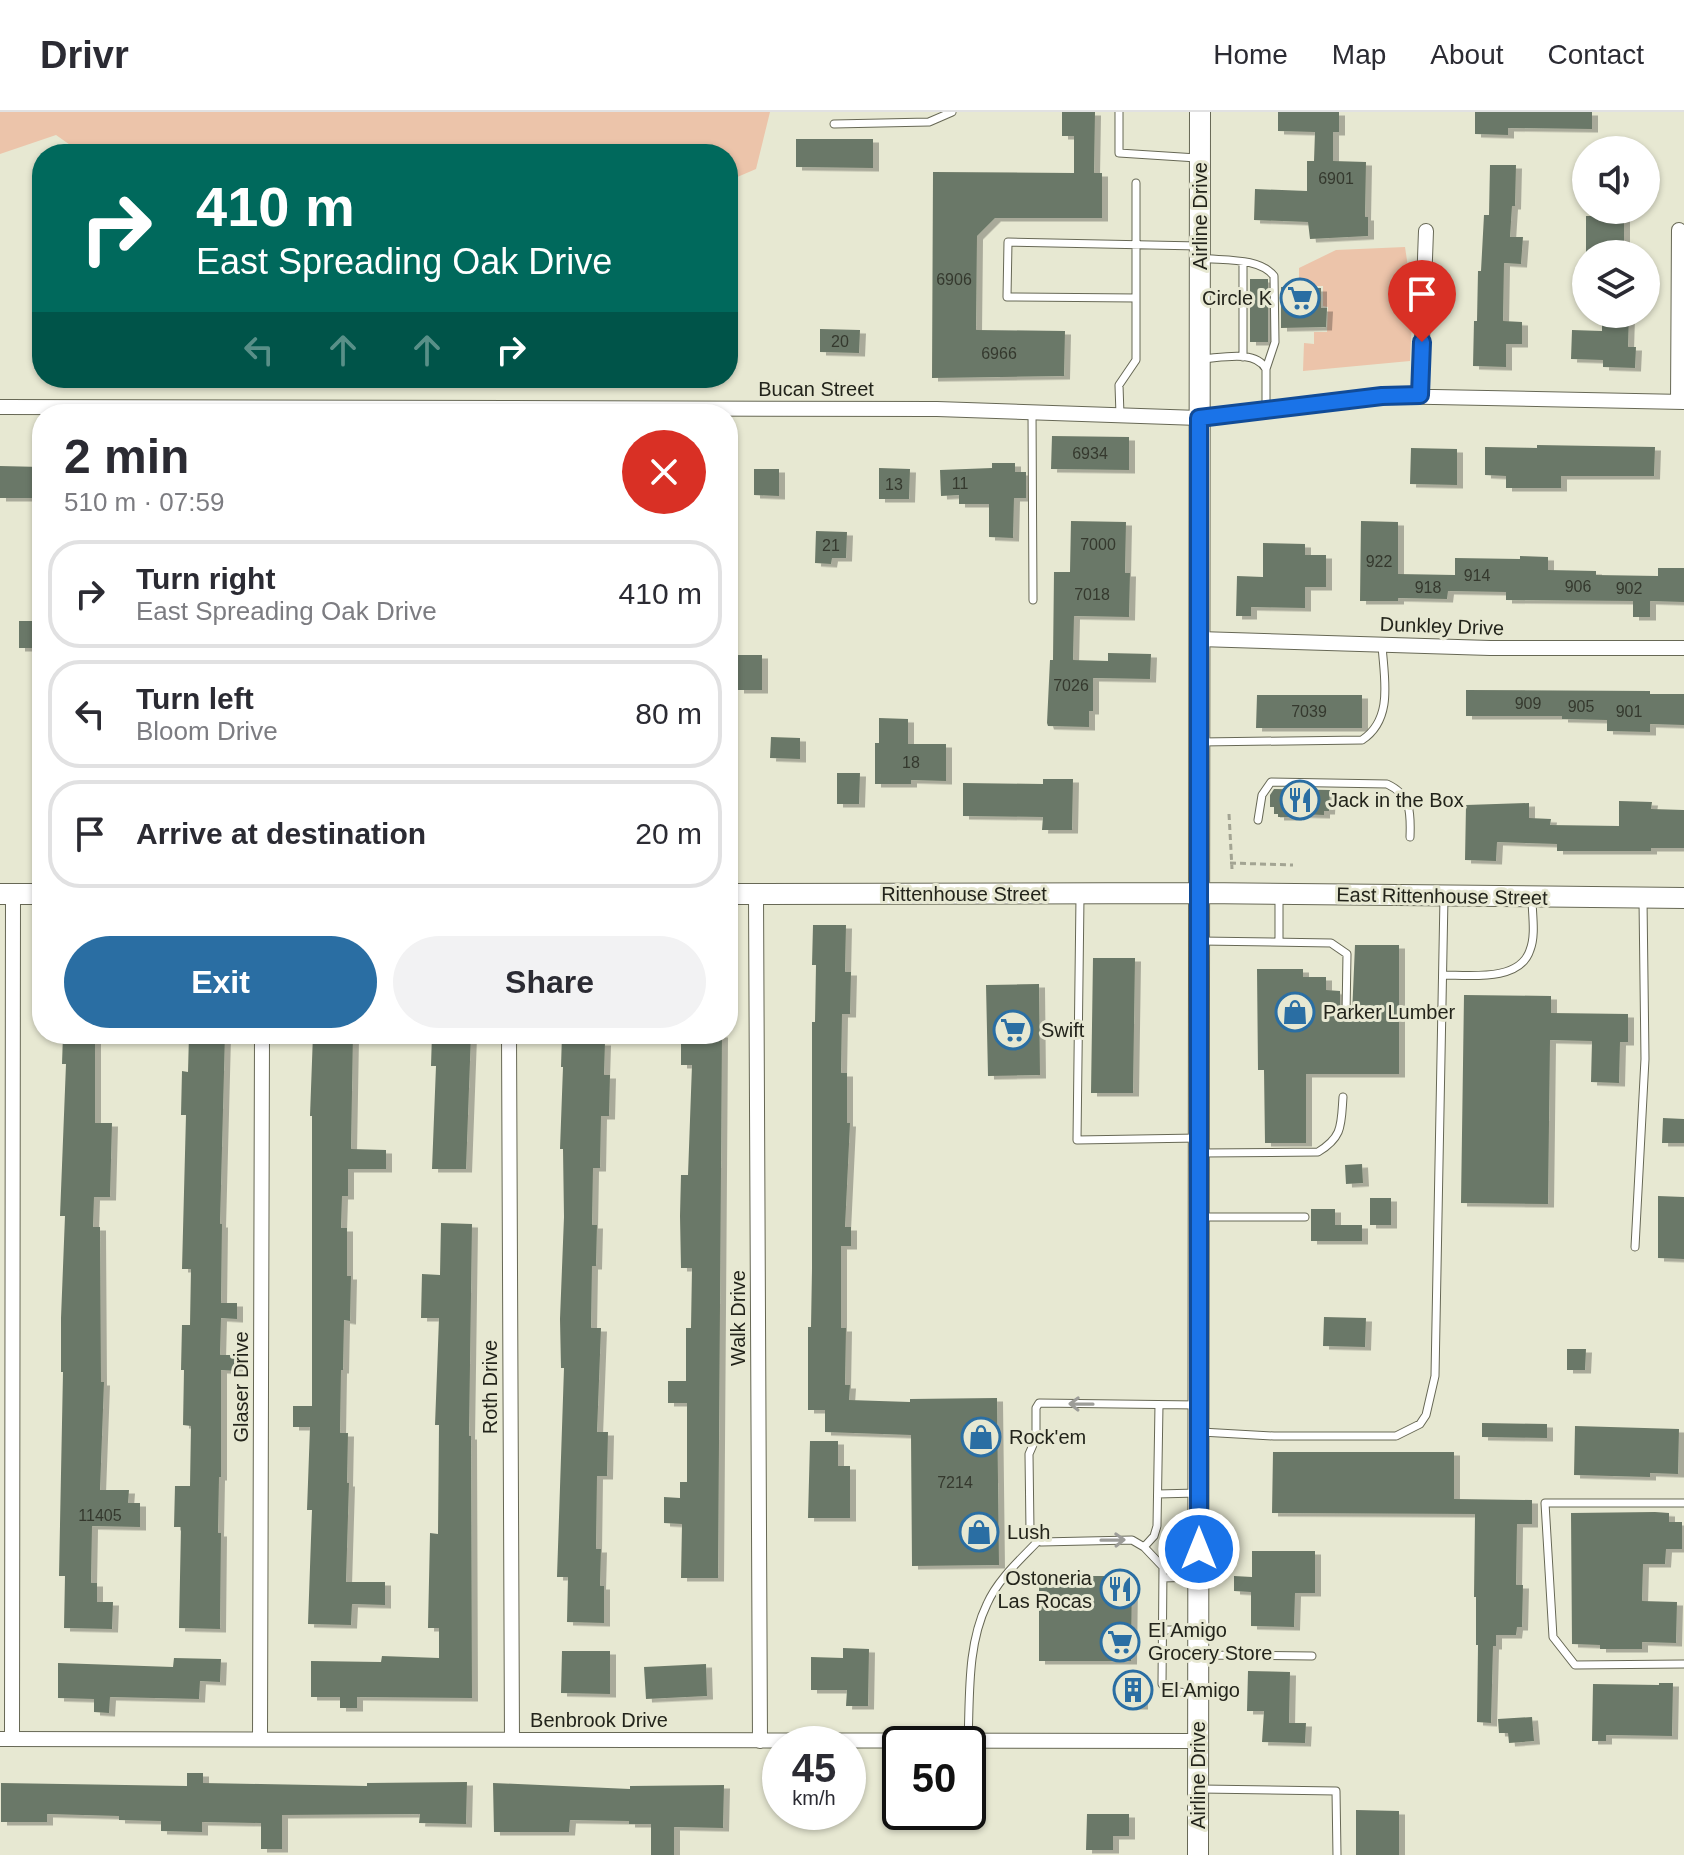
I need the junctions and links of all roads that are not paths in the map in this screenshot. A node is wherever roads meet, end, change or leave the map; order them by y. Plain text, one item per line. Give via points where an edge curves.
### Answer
1 (952, 112) edge
2 (1119, 112) edge
3 (1200, 112) edge
4 (834, 124) dead end
5 (1200, 158) junction
6 (1136, 183) dead end
7 (1679, 230) dead end
8 (1426, 231) dead end
9 (1136, 245) junction
10 (1200, 252) junction
11 (1243, 263) junction
12 (1136, 298) junction
13 (1243, 357) junction
14 (1199, 359) junction
15 (1266, 369) junction
16 (1420, 395) junction
17 (1681, 402) edge
18 (0, 407) edge
19 (32, 407) edge
20 (738, 411) edge
21 (1266, 411) junction
22 (1032, 412) junction
23 (1120, 415) junction
24 (1199, 418) junction
25 (1033, 600) dead end
26 (1199, 639) junction
27 (1382, 645) junction
28 (1684, 648) edge
29 (1199, 742) junction
30 (1258, 820) dead end
31 (1410, 837) dead end
32 (1200, 893) junction
33 (6, 894) edge
34 (32, 894) edge
35 (738, 894) edge
36 (756, 894) junction
37 (1080, 894) junction
38 (1279, 894) junction
39 (1444, 896) junction
40 (1532, 897) junction
41 (1643, 898) junction
42 (1684, 898) edge
43 (1200, 941) junction
44 (1279, 942) junction
45 (1443, 975) junction
46 (1346, 1015) dead end
47 (262, 1044) edge
48 (509, 1044) edge
49 (1343, 1097) dead end
50 (1200, 1145) junction
51 (1200, 1217) junction
52 (1305, 1217) dead end
53 (1635, 1247) dead end
54 (1159, 1405) junction
55 (1199, 1405) junction
56 (1199, 1431) junction
57 (1199, 1493) junction
58 (1158, 1494) junction
59 (1684, 1503) edge
60 (1039, 1540) junction
61 (1144, 1547) junction
62 (1199, 1577) junction
63 (1163, 1578) junction
64 (1162, 1630) junction
65 (1199, 1630) junction
66 (1199, 1655) junction
67 (1312, 1656) dead end
68 (1684, 1664) edge
69 (1199, 1694) junction
70 (969, 1726) edge
71 (6, 1739) edge
72 (260, 1739) junction
73 (512, 1740) junction
74 (882, 1740) edge
75 (986, 1740) edge
76 (760, 1741) junction
77 (1199, 1741) junction
78 (1198, 1789) junction
79 (1198, 1855) edge
80 (1337, 1855) edge

1 - 4 lane via 929,122
2 - 5 lane via 1119,153
3 - 5 main road, Airline Drive
5 - 10 main road, Airline Drive
6 - 9 lane
7 - 17 street
8 - 16 street
9 - 10 lane
9 - 12 lane
9 - 12 lane via 1008,242 1007,297
10 - 11 lane
10 - 14 main road, Airline Drive
11 - 13 lane
11 - 15 lane via 1274,276 1275,342
12 - 23 lane via 1136,360 1119,385
13 - 14 lane
13 - 15 lane via 1259,360
14 - 24 main road, Airline Drive
15 - 21 lane
16 - 17 street, Bucan Street
16 - 21 street, Bucan Street
18 - 19 street, Bucan Street
20 - 22 street, Bucan Street
21 - 24 street, Bucan Street
22 - 23 street, Bucan Street
22 - 25 lane
23 - 24 street, Bucan Street
24 - 26 main road, Airline Drive
26 - 27 street, Dunkley Drive
26 - 29 main road, Airline Drive
27 - 28 street, Dunkley Drive
27 - 29 lane via 1383,712 1375,732 1362,740
29 - 32 main road, Airline Drive
30 - 31 lane via 1262,795 1271,782 1387,784 1407,803
32 - 37 main road, Rittenhouse Street
32 - 38 main road, East Rittenhouse Street
32 - 43 main road, Airline Drive
33 - 34 main road
33 - 71 street
35 - 36 main road, Rittenhouse Street
36 - 37 main road, Rittenhouse Street
36 - 76 street, Walk Drive
37 - 50 lane via 1077,1140
38 - 39 main road, East Rittenhouse Street
38 - 44 lane
39 - 40 main road, East Rittenhouse Street
39 - 45 lane
40 - 41 main road, East Rittenhouse Street
40 - 45 lane via 1532,945 1518,967 1497,974
41 - 42 main road, East Rittenhouse Street
41 - 53 lane via 1645,1059
43 - 44 lane
43 - 50 main road, Airline Drive
44 - 46 lane via 1331,943 1347,954
45 - 56 lane via 1435,1376 1426,1415 1396,1436
47 - 72 street, Glaser Drive
48 - 73 street, Roth Drive
49 - 50 lane via 1339,1133 1318,1152
50 - 51 main road, Airline Drive
51 - 52 lane
51 - 55 main road, Airline Drive
54 - 55 lane
54 - 58 lane
54 -> 60 lane via 1039,1403 1029,1454 1030,1530
55 - 56 main road, Airline Drive
56 - 57 main road, Airline Drive
57 - 58 lane
57 - 62 main road, Airline Drive
58 - 61 lane via 1157,1526
59 - 68 lane via 1545,1503 1553,1637 1575,1665
60 -> 61 lane via 1132,1540
60 - 70 lane via 987,1604 973,1647
61 - 63 lane via 1163,1567
62 - 63 lane
62 - 65 main road, Airline Drive
63 - 64 lane
64 - 65 lane
64 - 69 lane via 1162,1684 1169,1691
65 - 66 main road, Airline Drive
66 - 67 lane
66 - 69 main road, Airline Drive
69 - 77 main road, Airline Drive
71 - 72 street, Benbrook Drive
72 - 73 street, Benbrook Drive
73 - 76 street, Benbrook Drive
74 - 76 street, Benbrook Drive
75 - 77 street, Benbrook Drive
77 - 78 main road, Airline Drive
78 - 79 main road, Airline Drive
78 - 80 lane via 1336,1791

